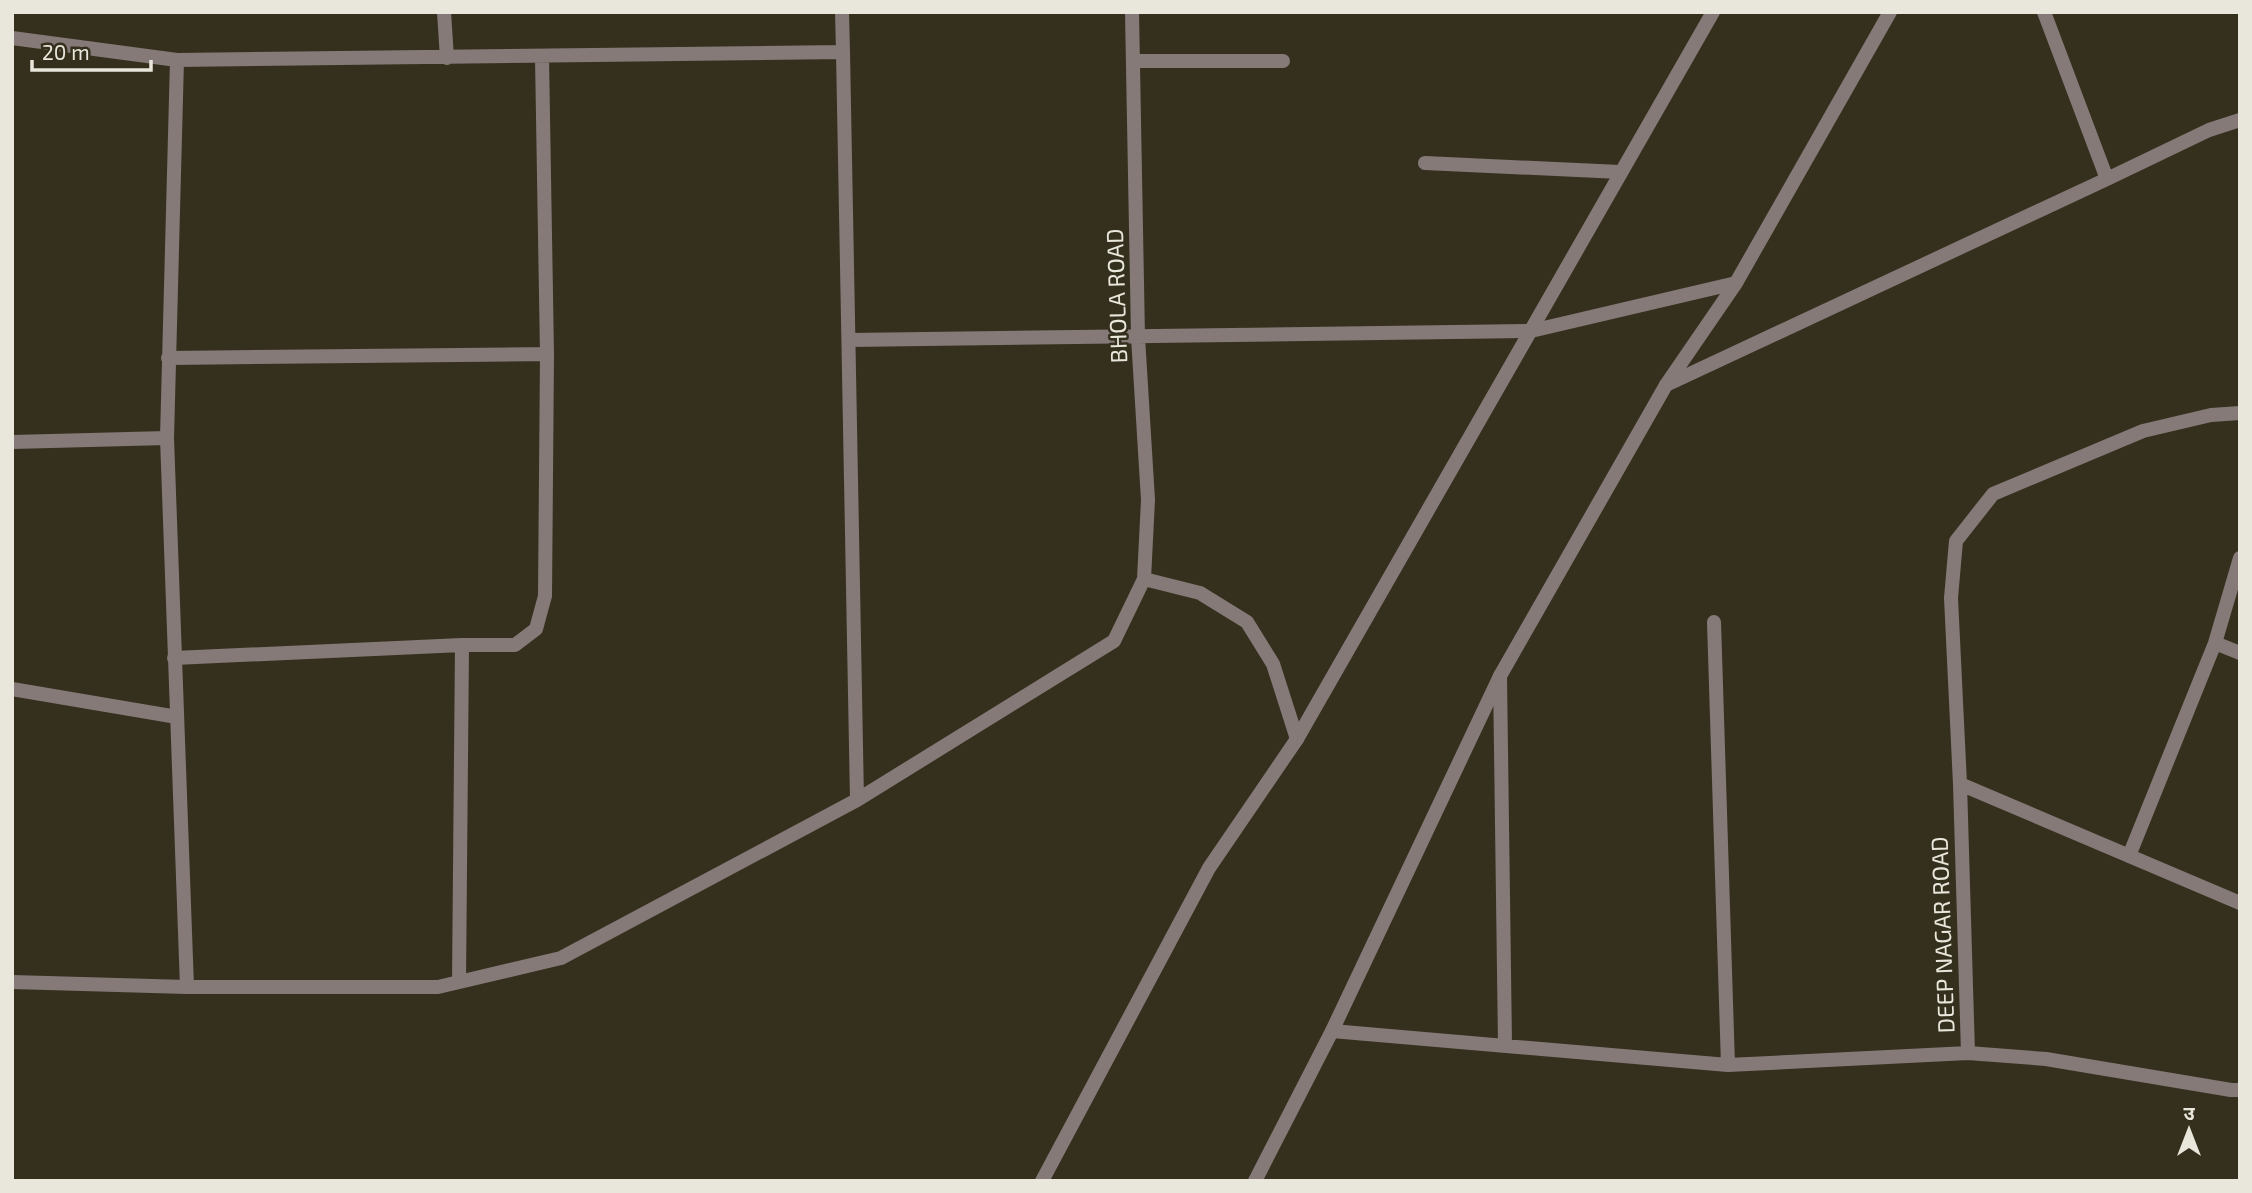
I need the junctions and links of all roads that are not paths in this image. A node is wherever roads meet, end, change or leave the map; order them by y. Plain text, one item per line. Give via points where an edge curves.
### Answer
1 (444, 12) edge
2 (842, 12) edge
3 (1132, 12) edge
4 (1713, 12) edge
5 (1890, 12) edge
6 (2043, 12) edge
7 (12, 38) edge
8 (843, 52) junction
9 (542, 57) junction
10 (447, 58) junction
11 (177, 60) junction
12 (1133, 61) junction
13 (1283, 61) dead end
14 (2240, 120) edge
15 (1424, 163) dead end
16 (1620, 172) junction
17 (2107, 178) junction
18 (1736, 283) junction
19 (1531, 331) junction
20 (1138, 337) junction
21 (850, 340) junction
22 (547, 354) junction
23 (168, 359) junction
24 (1666, 385) junction
25 (2240, 413) edge
26 (167, 438) junction
27 (12, 442) edge
28 (2240, 558) edge
29 (1144, 579) junction
30 (1714, 622) dead end
31 (2216, 643) junction
32 (461, 645) junction
33 (2240, 653) edge
34 (174, 659) junction
35 (1500, 676) junction
36 (12, 689) edge
37 (177, 717) junction
38 (1297, 739) junction
39 (1960, 784) junction
40 (857, 800) junction
41 (2129, 856) junction
42 (2240, 903) edge
43 (12, 982) edge
44 (459, 982) junction
45 (187, 987) junction
46 (1332, 1031) junction
47 (1505, 1045) junction
48 (1968, 1053) junction
49 (1728, 1065) junction
50 (2240, 1090) edge
51 (1042, 1181) edge
52 (1255, 1181) edge

1 - 10 street
2 - 8 street
3 - 12 street, BHOLA ROAD
4 - 16 street
5 - 18 street
6 - 17 street
7 - 11 street
8 - 9 street
8 - 21 street
9 - 10 street
9 - 22 street
10 - 11 street
11 - 23 street
12 - 13 street
12 - 20 street, BHOLA ROAD
14 - 17 street
15 - 16 street
16 - 19 street
17 - 24 street
18 - 19 street
18 - 24 street
19 - 20 street
19 - 38 street
20 - 21 street
20 - 29 street, BHOLA ROAD via 1148,500
21 - 40 street
22 - 23 street
22 - 32 street via 545,596 536,629 515,645
23 - 26 street
24 - 35 street
25 - 39 street, DEEP NAGAR ROAD via 2143,431 1993,494 1956,541 1951,598
26 - 27 street
26 - 34 street
28 - 31 street
29 - 38 street via 1200,593 1247,622 1273,664
29 - 40 street via 1114,641
30 - 49 street
31 - 33 street
31 - 41 street
32 - 34 street
32 - 44 street
34 - 37 street
35 - 46 street
35 - 47 street
36 - 37 street
37 - 45 street
38 - 51 street via 1209,868
39 - 41 street
39 - 48 street, DEEP NAGAR ROAD
40 - 44 street via 561,958
41 - 42 street
43 - 45 street
44 - 45 street via 438,987
46 - 47 street, DEEP NAGAR ROAD
46 - 52 street
47 - 49 street, DEEP NAGAR ROAD
48 - 49 street, DEEP NAGAR ROAD
48 - 50 street via 2046,1059

